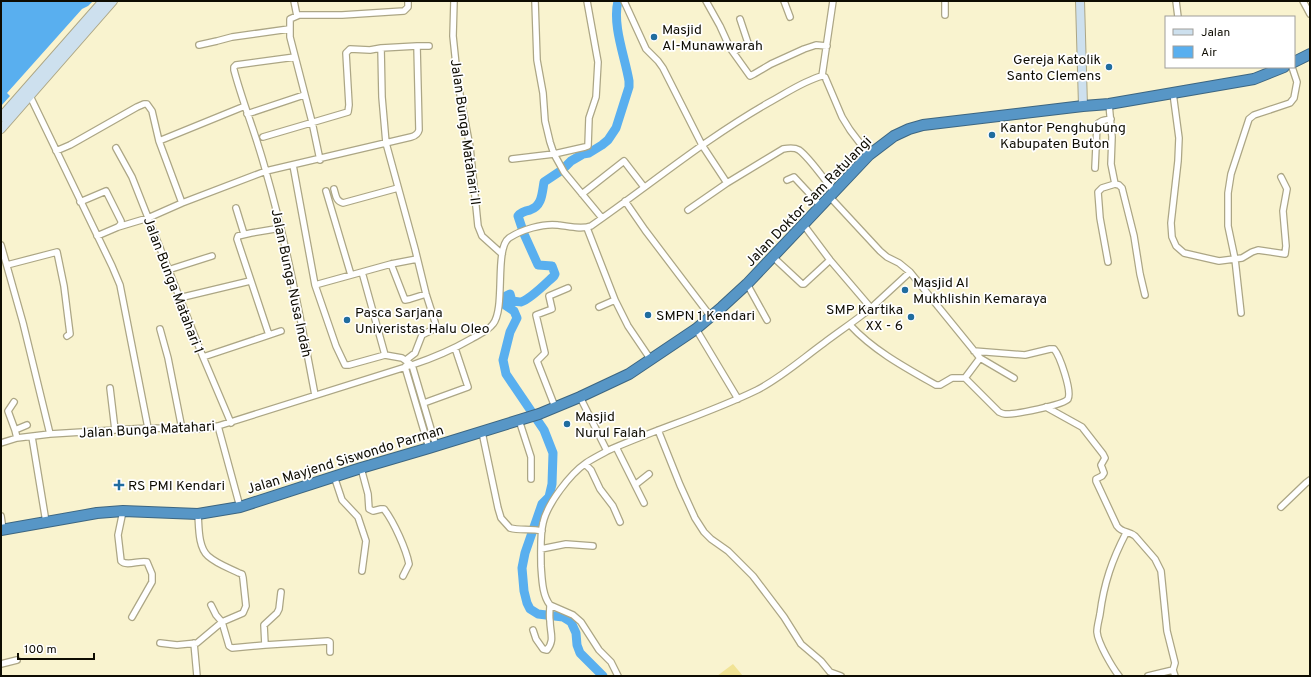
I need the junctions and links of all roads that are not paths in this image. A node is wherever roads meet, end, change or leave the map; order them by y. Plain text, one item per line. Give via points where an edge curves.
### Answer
1 (103, 1) edge
2 (113, 1) edge
3 (294, 1) edge
4 (408, 1) edge
5 (454, 1) edge
6 (535, 1) edge
7 (587, 1) edge
8 (624, 1) edge
9 (706, 1) edge
10 (784, 1) edge
11 (833, 1) edge
12 (945, 1) edge
13 (1080, 1) edge
14 (1176, 1) edge
15 (1303, 1) edge
16 (99, 12) junction
17 (1310, 14) edge
18 (945, 15) dead end
19 (296, 16) junction
20 (790, 16) dead end
21 (1178, 16) edge
22 (92, 20) junction
23 (740, 20) dead end
24 (289, 30) junction
25 (200, 44) dead end
26 (417, 46) junction
27 (429, 46) dead end
28 (827, 46) junction
29 (381, 48) junction
30 (732, 52) junction
31 (295, 57) junction
32 (1282, 68) edge
33 (1292, 68) edge
34 (822, 76) junction
35 (1173, 93) junction
36 (304, 95) junction
37 (30, 96) junction
38 (1109, 104) junction
39 (245, 106) junction
40 (1083, 106) junction
41 (247, 114) junction
42 (1, 117) edge
43 (1111, 119) junction
44 (312, 122) junction
45 (1, 129) edge
46 (263, 137) dead end
47 (159, 141) junction
48 (386, 143) junction
49 (702, 145) junction
50 (116, 148) dead end
51 (56, 151) junction
52 (554, 154) junction
53 (869, 155) junction
54 (320, 160) junction
55 (512, 160) dead end
56 (293, 165) junction
57 (1095, 168) dead end
58 (266, 171) junction
59 (1281, 176) dead end
60 (788, 180) dead end
61 (727, 183) junction
62 (1114, 184) junction
63 (644, 187) junction
64 (398, 188) junction
65 (334, 189) dead end
66 (326, 191) dead end
67 (582, 194) junction
68 (832, 194) junction
69 (625, 201) junction
70 (80, 202) junction
71 (182, 203) junction
72 (821, 206) junction
73 (236, 208) dead end
74 (688, 210) dead end
75 (148, 218) junction
76 (602, 218) junction
77 (803, 224) junction
78 (118, 227) junction
79 (281, 228) junction
80 (587, 228) junction
81 (244, 234) junction
82 (97, 236) junction
83 (1, 245) edge
84 (502, 254) junction
85 (212, 256) dead end
86 (772, 256) junction
87 (417, 258) junction
88 (1235, 259) junction
89 (830, 260) junction
90 (1108, 262) dead end
91 (391, 264) junction
92 (7, 266) junction
93 (168, 270) junction
94 (362, 272) junction
95 (910, 272) junction
96 (351, 275) junction
97 (250, 281) junction
98 (747, 284) junction
99 (315, 285) junction
100 (568, 288) dead end
101 (426, 294) junction
102 (1145, 295) dead end
103 (179, 298) junction
104 (615, 300) junction
105 (599, 307) dead end
106 (870, 308) junction
107 (1240, 313) dead end
108 (711, 317) junction
109 (767, 320) dead end
110 (850, 325) junction
111 (160, 329) dead end
112 (696, 329) junction
113 (281, 330) dead end
114 (268, 335) junction
115 (67, 336) dead end
116 (455, 348) junction
117 (974, 351) junction
118 (384, 355) junction
119 (202, 357) junction
120 (980, 358) junction
121 (651, 360) junction
122 (408, 364) junction
123 (965, 378) junction
124 (1014, 378) dead end
125 (110, 388) dead end
126 (315, 395) junction
127 (580, 397) junction
128 (738, 399) junction
129 (14, 402) dead end
130 (424, 403) junction
131 (555, 407) junction
132 (1046, 408) junction
133 (524, 419) junction
134 (230, 423) junction
135 (27, 425) dead end
136 (218, 426) junction
137 (148, 428) junction
138 (182, 429) junction
139 (15, 430) junction
140 (115, 430) junction
141 (658, 430) junction
142 (482, 432) junction
143 (50, 434) junction
144 (32, 437) junction
145 (16, 438) junction
146 (1, 443) edge
147 (433, 447) junction
148 (616, 447) junction
149 (607, 451) junction
150 (585, 464) junction
151 (361, 468) junction
152 (649, 474) dead end
153 (334, 476) junction
154 (531, 479) dead end
155 (1310, 480) edge
156 (635, 485) junction
157 (644, 503) dead end
158 (240, 506) junction
159 (1281, 506) dead end
160 (124, 511) junction
161 (198, 514) junction
162 (1, 516) edge
163 (46, 522) junction
164 (620, 522) dead end
165 (2, 530) edge
166 (536, 530) junction
167 (1126, 533) junction
168 (593, 546) dead end
169 (541, 549) junction
170 (362, 571) dead end
171 (403, 576) dead end
172 (281, 592) dead end
173 (550, 605) junction
174 (211, 606) dead end
175 (132, 617) dead end
176 (222, 622) junction
177 (533, 630) dead end
178 (160, 642) dead end
179 (194, 644) junction
180 (265, 645) junction
181 (330, 652) dead end
182 (17, 660) dead end
183 (1, 664) edge
184 (1174, 673) edge
185 (197, 676) edge
186 (618, 676) edge
187 (842, 676) edge
188 (1119, 676) edge
189 (1148, 676) edge

1 - 16 main road
2 - 16 main road
3 - 19 street
4 - 19 street via 408,7 404,11
5 - 84 street, Jalan Bunga Matahari II via 453,36 458,84 470,147 478,226 482,236
6 - 52 street via 537,60 547,132
7 - 52 street via 598,62 596,97 589,118 588,146
8 - 49 street via 646,49 663,68
9 - 30 street
10 - 20 street
11 - 28 street
12 - 18 street
13 - 40 main road
14 - 21 street
15 - 17 street
16 - 22 main road
19 - 24 street via 290,18
22 - 37 main road
22 - 42 main road
23 - 30 street via 748,43
24 - 25 street via 232,36 217,42
24 - 31 street
26 - 27 street
26 - 29 street
26 - 48 street via 419,132 411,137
28 - 30 street via 816,45 804,49 750,76
28 - 34 street
29 - 44 street via 347,51 349,110
29 - 48 street
31 - 36 street
31 - 39 street, Jalan Bunga Nusa Indah via 235,66
32 - 35 highway, Jalan Doktor Sam Ratulangi via 1254,79
33 - 88 street via 1297,82 1293,99 1290,103 1249,119 1231,173 1228,218
34 - 49 street via 806,82 757,110
34 - 53 street via 825,77 842,117
35 - 38 highway, Jalan Doktor Sam Ratulangi
35 - 88 street via 1179,138 1172,237 1178,249 1184,253 1219,261
36 - 41 street
36 - 44 street
37 - 45 main road
37 - 51 street
38 - 40 highway, Jalan Doktor Sam Ratulangi
38 - 43 street
39 - 41 street, Jalan Bunga Nusa Indah
39 - 47 street
40 - 53 highway, Jalan Doktor Sam Ratulangi via 924,125 894,136
41 - 58 street, Jalan Bunga Nusa Indah
43 - 57 street via 1103,120 1097,125
43 - 62 street
44 - 46 street
44 - 54 street
47 - 51 street via 152,111 145,104
47 - 71 street
48 - 54 street
48 - 64 street
49 - 61 street
49 - 63 street
50 - 75 street, Jalan Bunga Matahari 1 via 132,177
51 - 70 street
52 - 55 street
52 - 67 street via 564,172
53 - 68 highway, Jalan Doktor Sam Ratulangi
54 - 56 street
56 - 58 street
56 - 99 street
58 - 71 street
58 - 79 street, Jalan Bunga Nusa Indah
59 - 88 street via 1287,189 1283,211 1286,253 1282,255 1258,250
60 - 72 street via 794,177
61 - 68 street via 783,149 792,148 799,150
61 - 74 street
62 - 90 street via 1098,192
62 - 102 street via 1122,188
63 - 67 street via 624,161
63 - 69 street
64 - 65 street via 343,203 338,201
64 - 87 street
66 - 96 street
67 - 76 street
68 - 72 highway, Jalan Doktor Sam Ratulangi
68 - 95 street via 880,251
69 - 76 street
69 - 108 street
70 - 78 street via 106,191 120,221
70 - 82 street
71 - 75 street
72 - 77 highway, Jalan Doktor Sam Ratulangi
73 - 81 street
75 - 78 street
75 - 93 street, Jalan Bunga Matahari 1
76 - 80 street
77 - 86 highway, Jalan Doktor Sam Ratulangi
77 - 89 street
78 - 82 street
79 - 81 street
79 - 126 street, Jalan Bunga Nusa Indah
80 - 84 street, Jalan Bunga Matahari via 549,224 535,227 509,238
80 - 104 street
81 - 97 street via 237,239
82 - 137 street via 120,285
83 - 92 street
84 - 116 street, Jalan Bunga Matahari via 495,322 490,328
85 - 93 street
86 - 89 street via 802,284
86 - 98 highway, Jalan Doktor Sam Ratulangi
87 - 91 street
87 - 101 street
88 - 107 street
89 - 106 street
91 - 94 street
91 - 101 street via 405,300
92 - 115 street via 57,252 70,334
92 - 143 street
93 - 103 street, Jalan Bunga Matahari 1
94 - 96 street
94 - 118 street
95 - 106 street
95 - 117 street
96 - 99 street
97 - 103 street
97 - 114 street
98 - 108 highway, Jalan Doktor Sam Ratulangi
98 - 109 street
99 - 118 street via 344,364 349,365
100 - 131 street via 549,296 552,309 536,315 545,353 537,361
101 - 122 street via 436,328 422,335
103 - 119 street, Jalan Bunga Matahari 1
104 - 105 street
104 - 121 street via 628,326
106 - 110 street
108 - 112 highway, Jalan Doktor Sam Ratulangi
110 - 123 street via 867,342 936,385 952,378
110 - 128 street via 779,376
111 - 138 street
112 - 121 highway, Jalan Doktor Sam Ratulangi
112 - 128 street
113 - 114 street
114 - 119 street
116 - 122 street, Jalan Bunga Matahari via 444,354
116 - 130 street via 468,387
117 - 120 street
117 - 132 street via 1025,355 1054,349 1062,365 1069,396 1066,401
118 - 122 street via 399,357
119 - 134 street, Jalan Bunga Matahari 1
120 - 123 street
120 - 124 street
121 - 127 highway, Jalan Doktor Sam Ratulangi via 629,374
122 - 126 street, Jalan Bunga Matahari
122 - 130 street
122 - 147 street
123 - 132 street via 1003,414
125 - 140 street
126 - 134 street, Jalan Bunga Matahari
127 - 131 highway, Jalan Doktor Sam Ratulangi
127 - 149 street
128 - 141 street
129 - 139 street via 8,411
130 - 147 street
131 - 133 highway, Jalan Doktor Sam Ratulangi
132 - 167 street via 1082,427 1103,454 1105,458 1101,466 1104,473 1096,481 1117,526
133 - 142 highway, Jalan Mayjend Siswondo Parman
133 - 154 street via 531,457
134 - 136 street, Jalan Bunga Matahari
135 - 139 street
136 - 138 street, Jalan Bunga Matahari
136 - 158 street
137 - 138 street, Jalan Bunga Matahari
137 - 140 street, Jalan Bunga Matahari
139 - 145 street
140 - 143 street, Jalan Bunga Matahari
141 - 148 street
141 - 187 street via 680,485 704,532 753,576 801,644 830,672
142 - 147 highway, Jalan Mayjend Siswondo Parman
142 - 166 street via 501,518 510,528
143 - 144 street, Jalan Bunga Matahari
144 - 145 street, Jalan Bunga Matahari
144 - 163 street
145 - 146 street, Jalan Bunga Matahari
147 - 151 highway, Jalan Mayjend Siswondo Parman
148 - 149 street
148 - 156 street
149 - 150 street
150 - 164 street via 613,506
150 - 166 street via 570,478
151 - 153 highway, Jalan Mayjend Siswondo Parman
151 - 171 street via 370,509 384,510 404,551 409,564
152 - 156 street
153 - 158 highway, Jalan Mayjend Siswondo Parman
153 - 170 street via 342,500 358,517 366,541
155 - 159 street
156 - 157 street
158 - 161 highway, Jalan Mayjend Siswondo Parman
160 - 161 highway, Jalan Mayjend Siswondo Parman
160 - 163 highway, Jalan Mayjend Siswondo Parman
160 - 175 street via 118,535 121,561 125,564 147,562 153,578
161 - 176 street via 202,546 206,554 243,576 245,611
162 - 165 street
163 - 165 highway, Jalan Mayjend Siswondo Parman
166 - 169 street
167 - 184 street via 1135,536 1155,559 1161,571 1167,630 1175,663
167 - 188 street via 1114,556 1102,597 1097,631
168 - 169 street via 566,544
169 - 173 street via 543,587
172 - 180 street via 279,609 264,625
173 - 177 street via 552,639 547,650 543,650 539,645
173 - 186 street via 573,615 581,622 599,650 611,662
174 - 176 street
176 - 179 street
176 - 180 street via 229,646 232,648
178 - 179 street
179 - 185 street
180 - 181 street via 328,641 331,644
182 - 183 street
184 - 189 street

